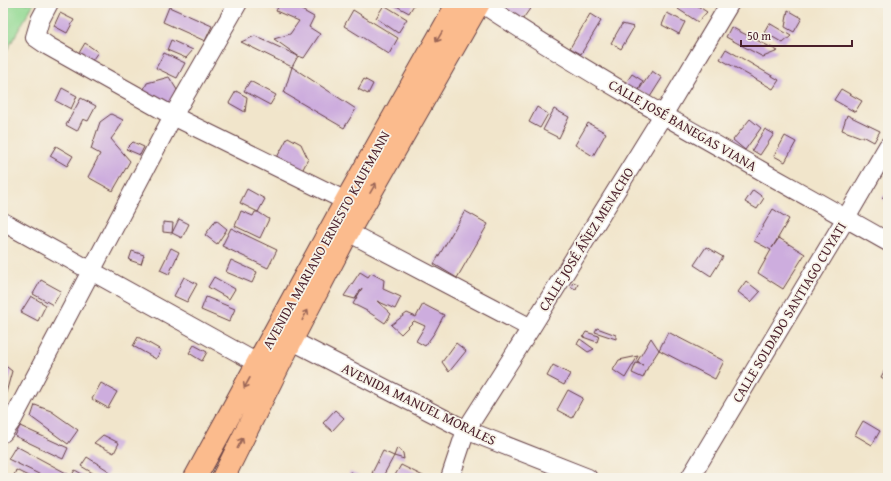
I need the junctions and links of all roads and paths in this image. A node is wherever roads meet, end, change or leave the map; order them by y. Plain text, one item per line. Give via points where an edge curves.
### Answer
1 (49, 3) edge
2 (238, 3) edge
3 (458, 3) edge
4 (480, 3) edge
5 (730, 3) edge
6 (663, 115) junction
7 (173, 116) junction
8 (888, 146) edge
9 (353, 206) junction
10 (846, 218) junction
11 (3, 222) edge
12 (348, 232) junction
13 (888, 242) edge
14 (90, 271) junction
15 (531, 328) junction
16 (283, 336) junction
17 (267, 368) junction
18 (466, 430) junction
19 (3, 433) edge
20 (195, 478) edge
21 (222, 478) edge
22 (450, 478) edge
23 (588, 478) edge
24 (690, 478) edge

1 - 7 street via 35,37
2 - 7 street
3 -> 9 main road, AVENIDA MARIANO ERNESTO KAUFMANN
4 - 6 street, CALLE JOSÉ BANEGAS VIANA
9 -> 4 main road, AVENIDA MARIANO ERNESTO KAUFMANN
5 - 6 street, CALLE JOSÉ ÁÑEZ MENACHO
6 - 10 street, CALLE JOSÉ BANEGAS VIANA
6 - 15 street, CALLE JOSÉ ÁÑEZ MENACHO
7 - 9 street
7 - 14 street
8 - 10 street, CALLE SOLDADO SANTIAGO CUYATI
9 - 12 main road, AVENIDA MARIANO ERNESTO KAUFMANN
9 - 16 main road, AVENIDA MARIANO ERNESTO KAUFMANN
10 - 13 street, CALLE JOSÉ BANEGAS VIANA
10 - 24 street, CALLE SOLDADO SANTIAGO CUYATI
11 - 14 street
12 - 15 street
16 -> 12 main road, AVENIDA MARIANO ERNESTO KAUFMANN
14 - 17 street
14 - 19 street via 13,419
15 - 18 street, CALLE JOSÉ ÁÑEZ MENACHO
16 - 17 main road, AVENIDA MARIANO ERNESTO KAUFMANN
16 - 18 street, AVENIDA MANUEL MORALES
17 -> 20 main road, AVENIDA MARIANO ERNESTO KAUFMANN
21 -> 17 main road, AVENIDA MARIANO ERNESTO KAUFMANN
18 - 22 street, CALLE JOSÉ ÁÑEZ MENACHO
18 - 23 street, AVENIDA MANUEL MORALES

